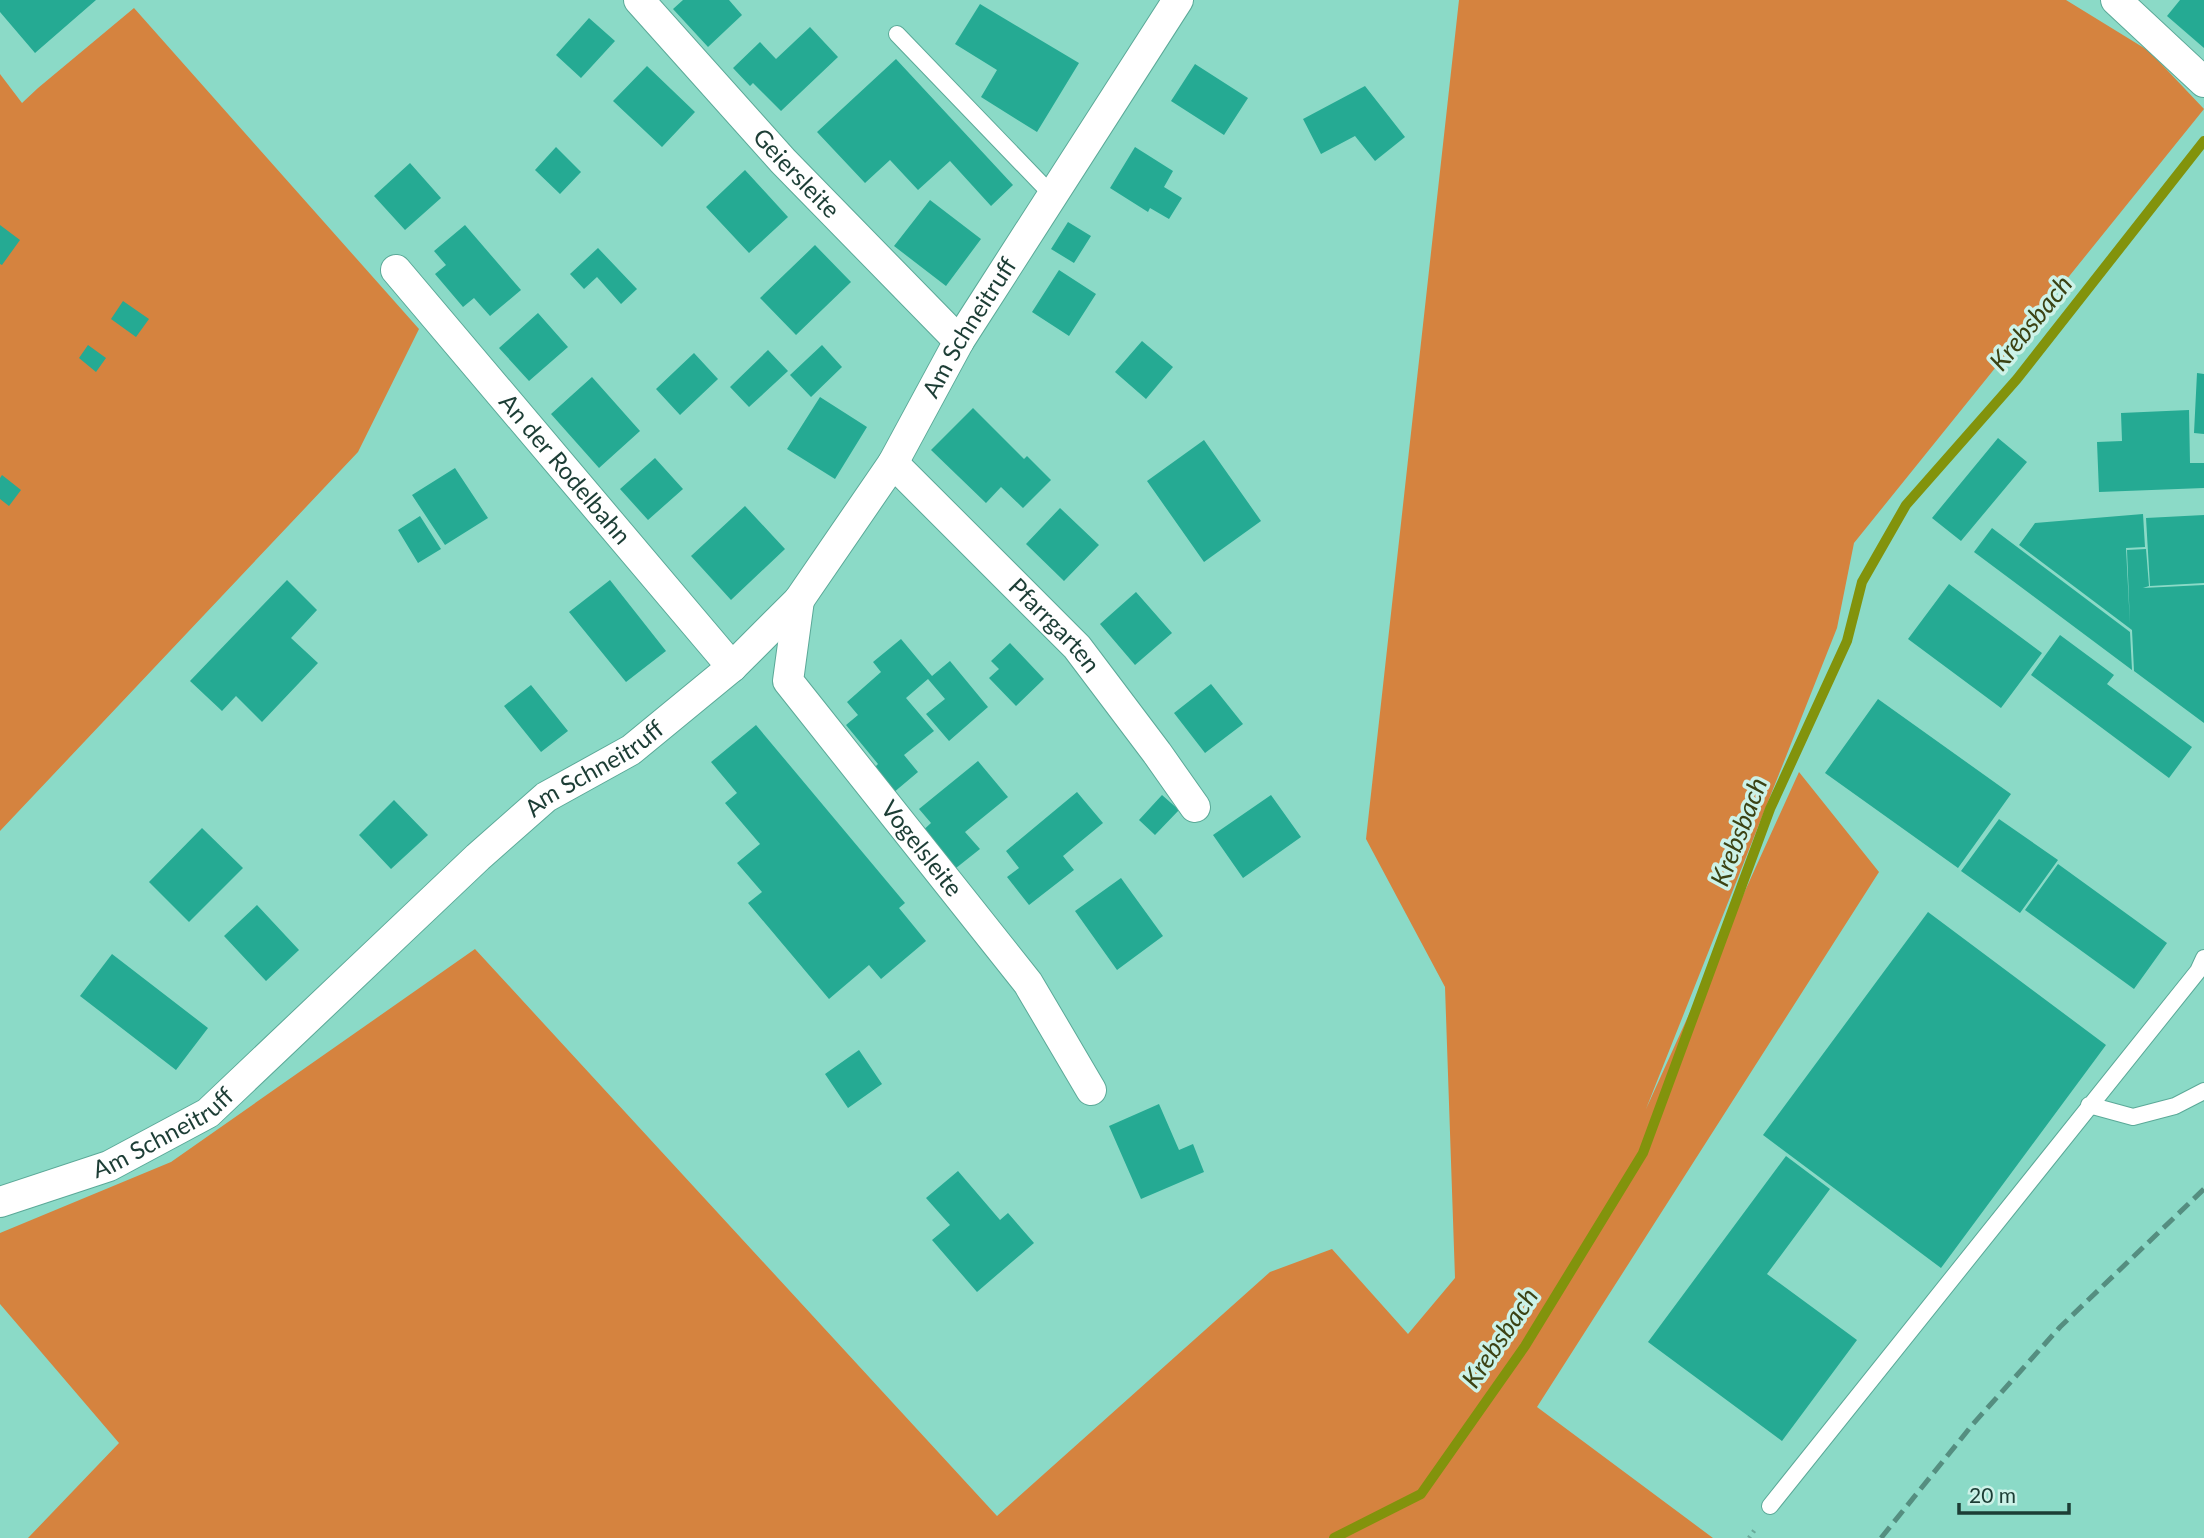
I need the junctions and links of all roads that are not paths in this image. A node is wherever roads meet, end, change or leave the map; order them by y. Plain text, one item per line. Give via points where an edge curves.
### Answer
1 (639, 0) edge
2 (1178, 0) edge
3 (2116, 0) edge
4 (897, 34) dead end
5 (2204, 82) edge
6 (1053, 196) junction
7 (396, 270) dead end
8 (959, 341) junction
9 (893, 463) junction
10 (799, 600) junction
11 (732, 667) junction
12 (1195, 807) dead end
13 (2204, 958) edge
14 (1091, 1090) dead end
15 (2204, 1091) edge
16 (2089, 1105) junction
17 (0, 1202) edge
18 (1770, 1506) dead end

1 - 8 street, Geiersleite via 783,161
2 - 6 street, Am Schneitruff
3 - 5 street
4 - 6 lane
6 - 8 street, Am Schneitruff
7 - 11 street, An der Rodelbahn
8 - 9 street, Am Schneitruff
9 - 10 street, Am Schneitruff
9 - 12 street, Pfarrgarten via 1077,647
10 - 11 street, Am Schneitruff
10 - 14 street, Vogelsleite via 788,681 1028,983
11 - 17 street, Am Schneitruff via 631,750 546,797 208,1113 109,1166
13 - 16 lane
15 - 16 lane via 2175,1106 2133,1117
16 - 18 lane

